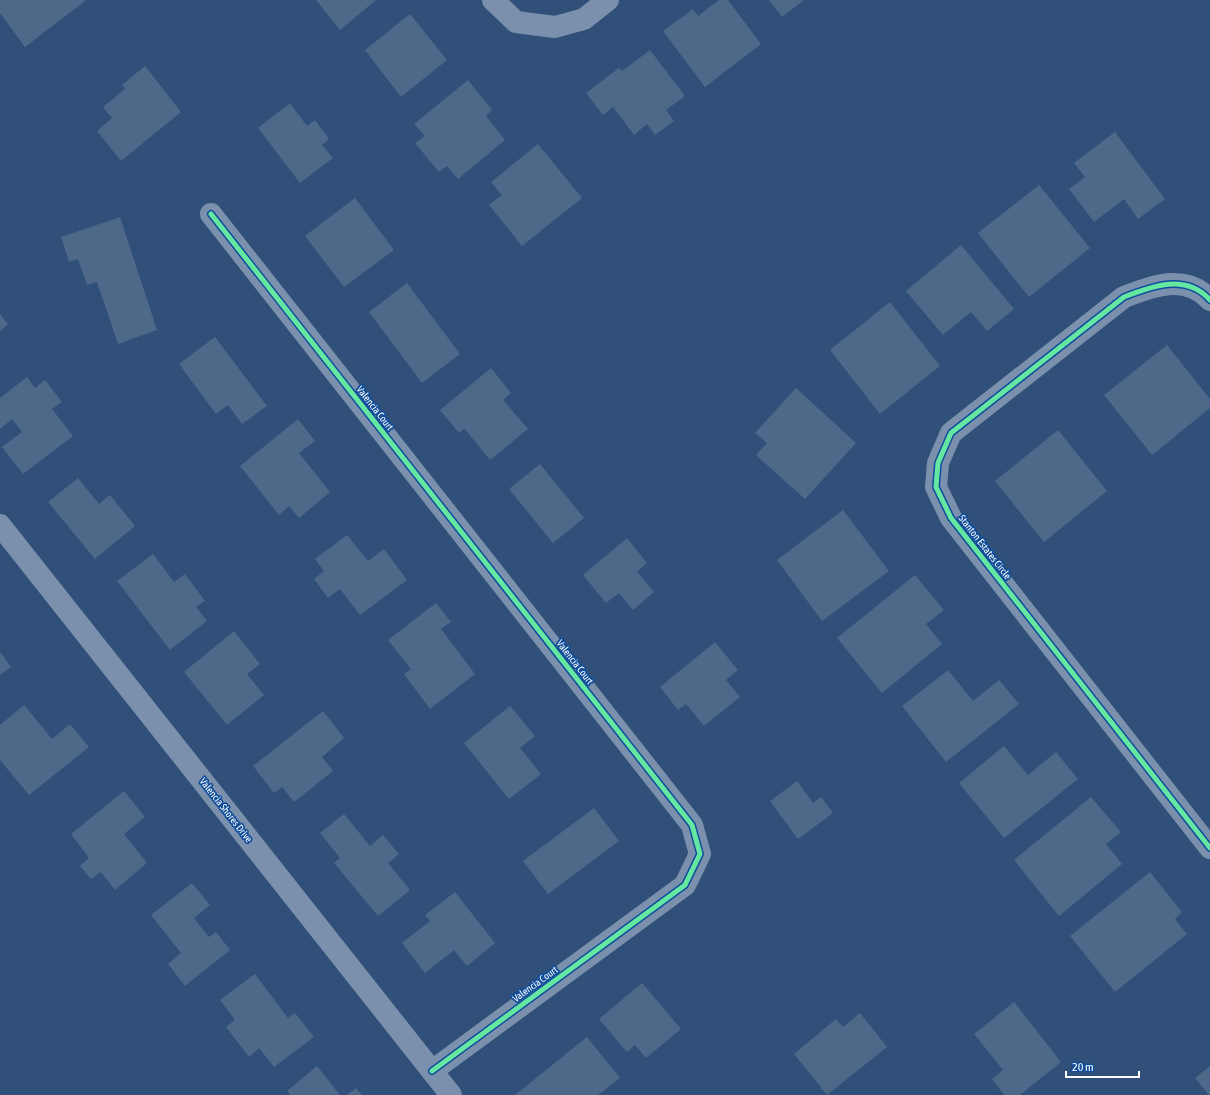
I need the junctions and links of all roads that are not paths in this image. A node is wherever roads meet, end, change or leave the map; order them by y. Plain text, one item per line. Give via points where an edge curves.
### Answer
1 (493, 0) edge
2 (608, 0) edge
3 (211, 214) dead end
4 (1210, 300) edge
5 (0, 525) edge
6 (1210, 848) edge
7 (432, 1071) junction
8 (450, 1095) edge

1 - 2 street via 516,22 555,26 584,19
3 - 7 street, Valencia Court via 692,825 700,854 685,885
4 - 6 street, Stanton Estates Circle via 1184,284 1154,285 1124,297 951,433 938,463 936,487 951,518
5 - 7 street, Valencia Shores Drive
7 - 8 street, Valencia Shores Drive

